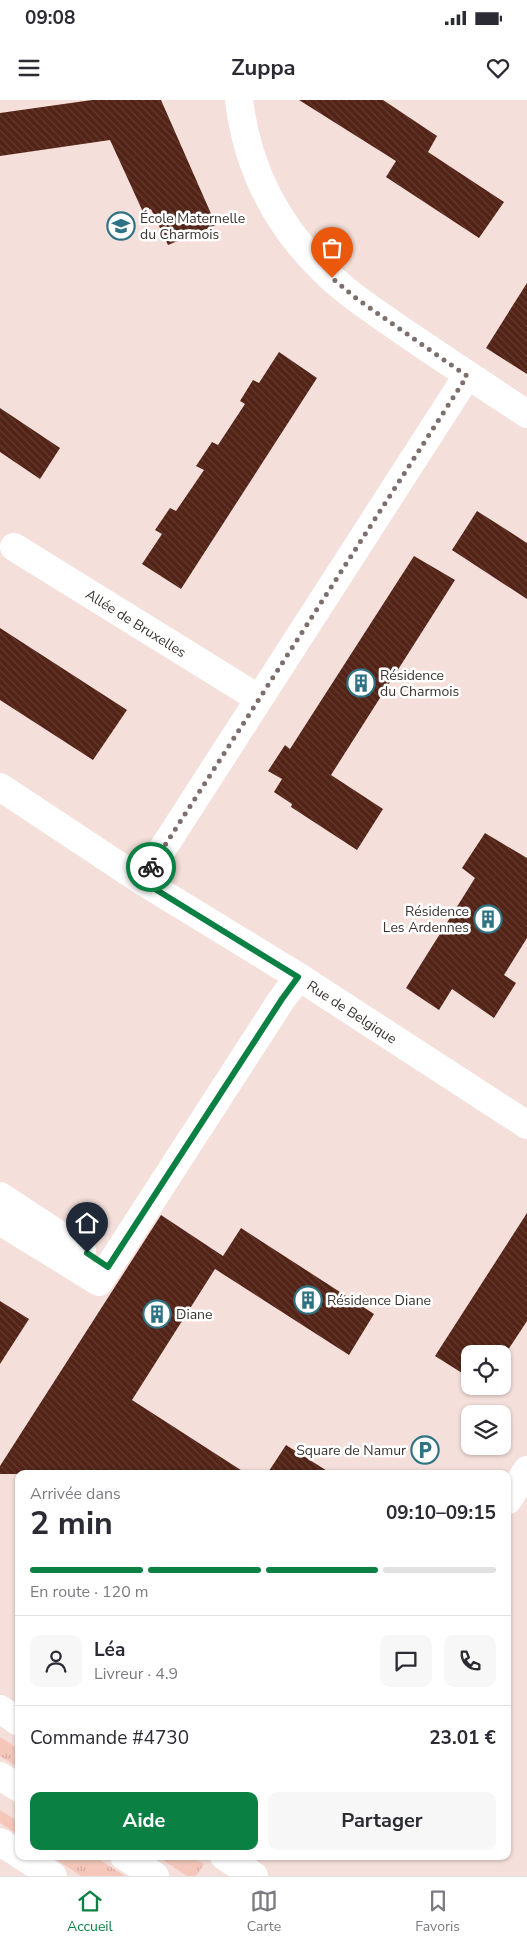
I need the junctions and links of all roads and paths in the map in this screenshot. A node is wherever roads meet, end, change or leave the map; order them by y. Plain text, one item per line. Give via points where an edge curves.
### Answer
1 (239, 100) edge
2 (467, 376) junction
3 (527, 414) edge
4 (14, 547) dead end
5 (258, 698) junction
6 (0, 787) edge
7 (142, 881) junction
8 (298, 977) junction
9 (527, 1126) edge
10 (0, 1196) edge
11 (0, 1221) edge
12 (104, 1274) junction
13 (527, 1470) edge
14 (511, 1495) edge
15 (0, 1709) edge
16 (15, 1719) edge
17 (0, 1776) edge
18 (15, 1785) edge
19 (0, 1842) edge
20 (15, 1851) edge
21 (28, 1860) edge
22 (130, 1860) edge
23 (230, 1860) edge
24 (53, 1876) edge
25 (155, 1876) edge
26 (254, 1876) edge

1 - 2 street via 255,171 298,242 323,270 357,299
2 - 3 street
2 - 5 street
4 - 5 street, Allée de Bruxelles
5 - 7 street
6 - 7 street, Rue de Belgique
7 - 8 street, Rue de Belgique
8 - 9 street, Rue de Belgique
8 - 12 street
10 - 12 street
11 - 12 street
13 - 14 street
15 - 16 street
17 - 18 street
19 - 20 street
21 - 24 street
22 - 25 street
23 - 26 street

